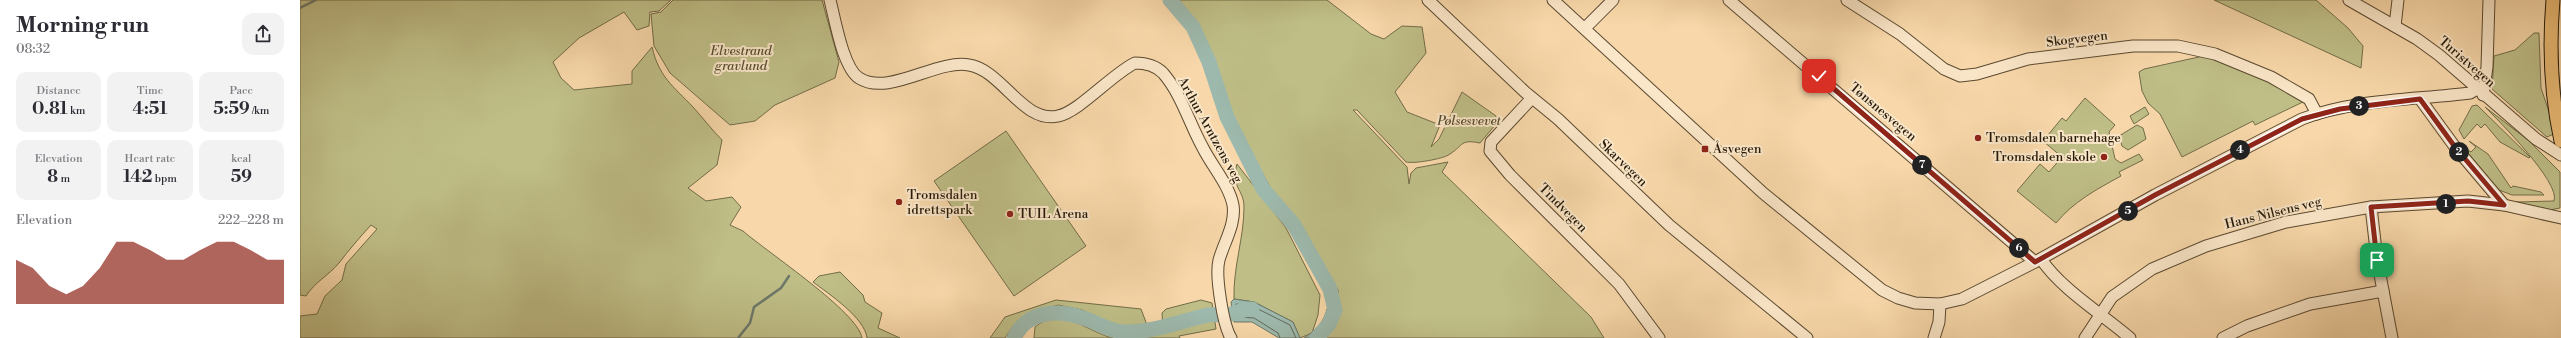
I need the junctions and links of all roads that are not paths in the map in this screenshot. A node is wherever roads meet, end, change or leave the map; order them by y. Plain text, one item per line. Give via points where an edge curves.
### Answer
1 (830, 0) edge
2 (1428, 0) edge
3 (1553, 0) edge
4 (1613, 0) edge
5 (1729, 0) edge
6 (1847, 0) edge
7 (2349, 0) edge
8 (2398, 0) edge
9 (2489, 0) edge
10 (2553, 0) edge
11 (2395, 26) junction
12 (1585, 28) junction
13 (2480, 92) junction
14 (1532, 98) junction
15 (2420, 99) junction
16 (2559, 111) edge
17 (2317, 114) junction
18 (2561, 141) edge
19 (2561, 155) edge
20 (2504, 205) junction
21 (2371, 207) junction
22 (2559, 216) edge
23 (2038, 261) junction
24 (2383, 291) junction
25 (1940, 304) junction
26 (2101, 313) junction
27 (1229, 333) edge
28 (1659, 338) edge
29 (1807, 338) edge
30 (1934, 338) edge
31 (2085, 338) edge
32 (2130, 338) edge
33 (2223, 338) edge
34 (2392, 338) edge

1 - 27 street, Arthur Arntzens veg via 847,62 859,78 867,81 883,83 945,66 969,65 991,74 1025,106 1040,116 1048,117 1069,111 1129,66 1145,63 1163,73 1178,95 1202,148 1231,200 1233,217 1218,268
2 - 14 street, Skarvegen
3 - 12 street
4 - 12 street
5 - 23 street, Tønsnesvegen
6 - 17 street, Skogvegen via 1900,34 1944,69 1960,76 1977,74 2028,59 2143,45 2178,46 2215,54 2271,77 2308,99
7 - 11 street, Turistvegen
8 - 11 street
9 - 13 street via 2487,64
10 - 16 main road via 2550,48
11 - 13 street, Turistvegen via 2439,55
12 - 25 street via 1752,184 1882,290 1913,302
13 - 15 street
13 - 19 street, Turistvegen via 2536,139
14 - 28 street, Tindvegen via 1491,142 1490,151 1510,175 1619,284
14 - 29 street, Skarvegen via 1558,119 1669,225
15 - 17 street via 2373,103
15 - 20 street via 2455,147
16 - 18 main road via 2556,119
17 - 23 street via 2287,126 2155,195
20 - 21 street, Hans Nilsens veg via 2468,201
20 - 22 street, Hans Nilsens veg
21 - 24 street
21 - 26 street, Hans Nilsens veg via 2286,222 2186,253 2163,263 2130,284 2112,297
23 - 25 street via 1962,299
23 - 26 street, Tønsnesvegen
24 - 33 street via 2310,304 2253,324
24 - 34 street
25 - 30 street via 1939,322
26 - 31 street, Hans Nilsens veg
26 - 32 street, Tønsnesvegen

